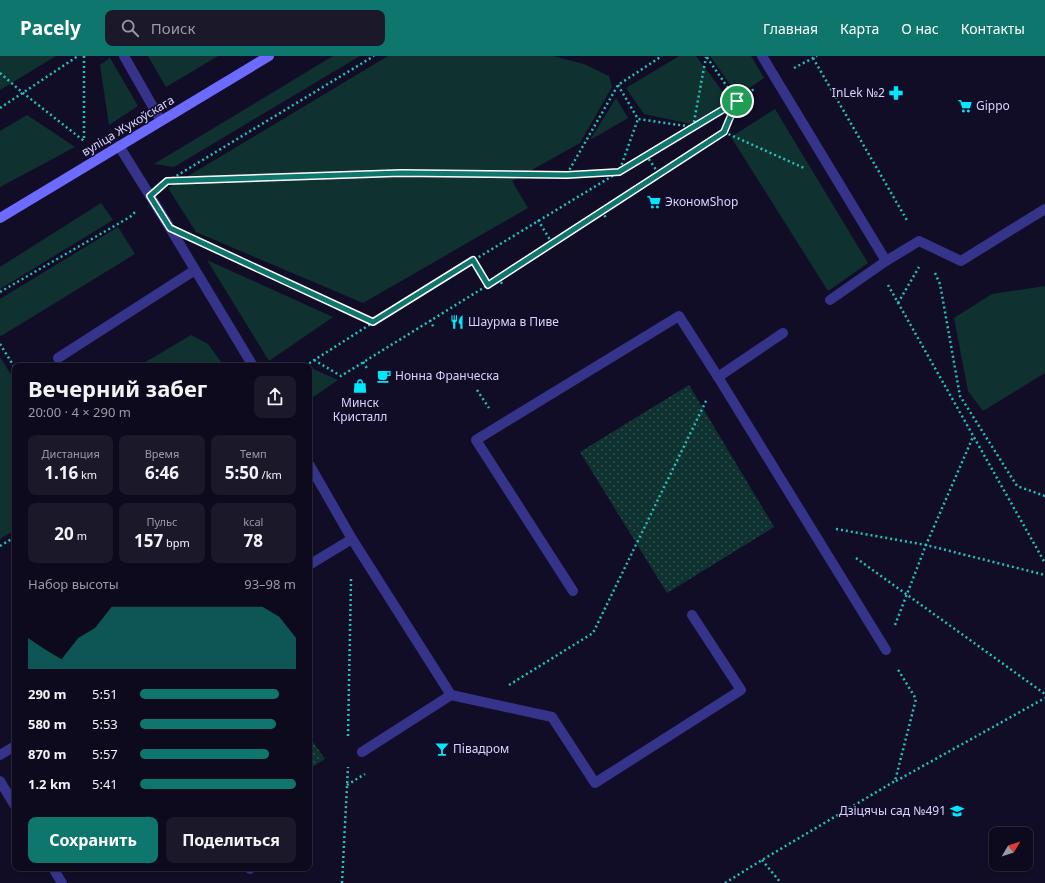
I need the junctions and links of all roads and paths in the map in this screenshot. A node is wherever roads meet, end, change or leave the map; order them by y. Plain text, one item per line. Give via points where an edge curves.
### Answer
1 (78, 56) edge
2 (84, 56) edge
3 (124, 56) edge
4 (269, 56) edge
5 (374, 56) edge
6 (662, 56) edge
7 (706, 56) edge
8 (762, 56) edge
9 (817, 56) edge
10 (813, 58) junction
11 (0, 73) edge
12 (775, 77) junction
13 (618, 85) junction
14 (23, 93) junction
15 (737, 101) junction
16 (0, 108) edge
17 (638, 119) junction
18 (161, 121) junction
19 (693, 128) junction
20 (724, 132) junction
21 (119, 146) junction
22 (646, 155) junction
23 (809, 171) dead end
24 (619, 172) junction
25 (659, 174) junction
26 (567, 175) junction
27 (167, 181) junction
28 (150, 196) junction
29 (1045, 209) edge
30 (602, 211) junction
31 (0, 218) edge
32 (606, 218) dead end
33 (538, 220) junction
34 (170, 228) junction
35 (919, 241) junction
36 (552, 243) junction
37 (473, 260) junction
38 (886, 261) junction
39 (195, 270) junction
40 (935, 272) dead end
41 (498, 278) junction
42 (488, 285) junction
43 (503, 285) dead end
44 (0, 292) edge
45 (830, 300) dead end
46 (430, 320) junction
47 (373, 322) junction
48 (434, 328) dead end
49 (783, 333) dead end
50 (0, 344) edge
51 (58, 358) dead end
52 (314, 360) junction
53 (363, 362) junction
54 (12, 363) edge
55 (250, 363) edge
56 (310, 363) edge
57 (368, 370) dead end
58 (718, 377) junction
59 (973, 437) junction
60 (312, 469) edge
61 (1045, 496) edge
62 (808, 524) junction
63 (352, 538) junction
64 (12, 539) edge
65 (926, 545) junction
66 (0, 546) edge
67 (851, 555) dead end
68 (312, 563) edge
69 (1045, 563) edge
70 (1045, 575) edge
71 (351, 578) dead end
72 (573, 591) dead end
73 (907, 596) junction
74 (692, 615) dead end
75 (886, 650) junction
76 (1045, 694) edge
77 (451, 695) junction
78 (1045, 698) edge
79 (348, 744) dead end
80 (12, 748) edge
81 (362, 752) dead end
82 (0, 755) edge
83 (348, 766) dead end
84 (0, 781) edge
85 (895, 781) junction
86 (12, 801) edge
87 (762, 860) junction
88 (55, 871) edge
89 (62, 883) edge
90 (342, 883) edge
91 (725, 883) edge
92 (781, 883) edge

1 - 14 path
2 - 14 path via 84,141
3 - 18 lane
4 - 18 main road, вуліца Жукоўскага
5 - 27 path
6 - 13 path
7 - 15 path
7 - 19 path
8 - 12 lane
9 - 10 path
10 - 12 path
10 - 35 path
11 - 14 path
12 - 15 path
12 - 38 lane
13 - 17 path
13 - 26 path
14 - 16 path
15 - 19 path
15 - 20 path
17 - 19 path
17 - 24 path
18 - 21 main road, вуліца Жукоўскага
19 - 22 path
20 - 23 path
20 - 25 path
21 - 28 lane
21 - 31 main road, вуліца Жукоўскага
22 - 24 path
22 - 25 path
24 - 26 path
24 - 33 path
25 - 30 path
26 - 27 path via 401,173
27 - 28 path
28 - 34 lane
28 - 44 path via 130,217
29 - 35 lane via 961,261
30 - 32 path
30 - 36 path
33 - 36 path
33 - 37 path
34 - 39 lane
34 - 47 path
35 - 38 lane
35 - 59 path via 927,254 898,303
36 - 41 path
37 - 42 path
37 - 47 path
38 - 45 lane
39 - 51 lane
39 - 55 lane
40 - 61 path via 940,284 960,396 1018,486
41 - 42 path
41 - 43 path
42 - 46 path
46 - 48 path
46 - 53 path
47 - 52 path
49 - 58 lane
50 - 54 path
52 - 53 path via 342,376
52 - 56 path
53 - 57 path
58 - 62 lane
58 - 72 lane via 679,316 476,440
59 - 65 path
59 - 69 path
60 - 63 lane
62 - 65 path
62 - 75 lane
63 - 68 lane
63 - 77 lane
64 - 66 path
65 - 70 path
65 - 73 path
67 - 73 path
71 - 79 path
73 - 75 path
73 - 76 path
74 - 77 lane via 741,690 596,783 552,717
75 - 85 path via 916,699
77 - 81 lane
78 - 85 path
80 - 82 lane
83 - 90 path
84 - 86 lane
85 - 87 path
87 - 91 path
87 - 92 path
88 - 89 lane

